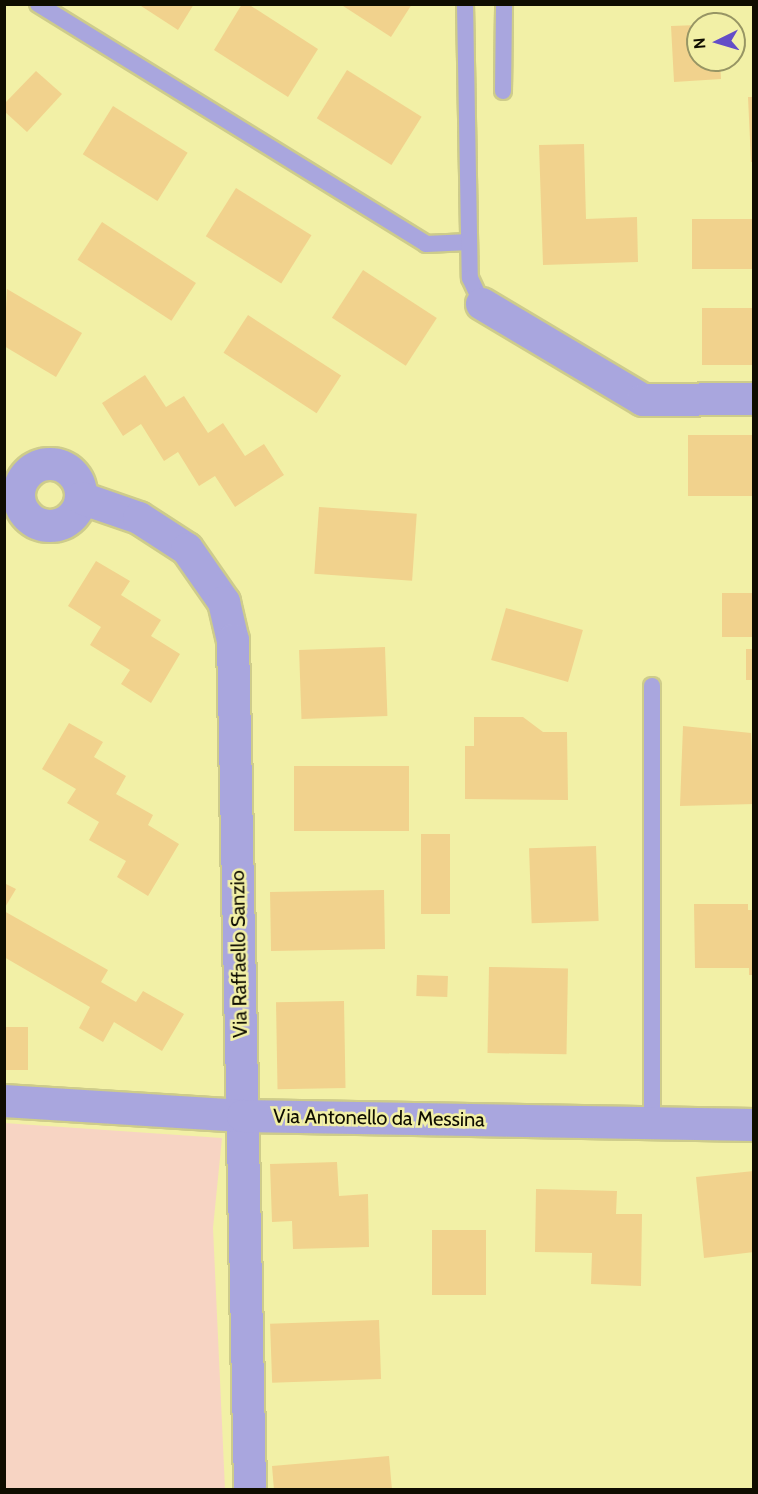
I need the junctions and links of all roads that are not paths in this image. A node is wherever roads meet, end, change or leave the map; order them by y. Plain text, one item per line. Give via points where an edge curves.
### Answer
1 (38, 4) edge
2 (465, 4) edge
3 (504, 4) edge
4 (504, 91) dead end
5 (469, 242) junction
6 (482, 304) joint
7 (753, 399) edge
8 (81, 498) dead end
9 (652, 686) dead end
10 (4, 1101) edge
11 (243, 1116) junction
12 (652, 1123) junction
13 (753, 1125) edge
14 (250, 1490) edge

1 - 5 lane via 426,244
2 - 5 lane
3 - 4 lane
5 - 6 lane via 470,278
6 - 7 street via 644,400
8 - 11 street, Via Raffaello Sanzio via 140,518 187,549 224,602 233,640
9 - 12 lane
10 - 11 street, Via Antonello da Messina
11 - 12 street, Via Antonello da Messina
11 - 14 street, Via Raffaello Sanzio
12 - 13 street, Via Antonello da Messina

